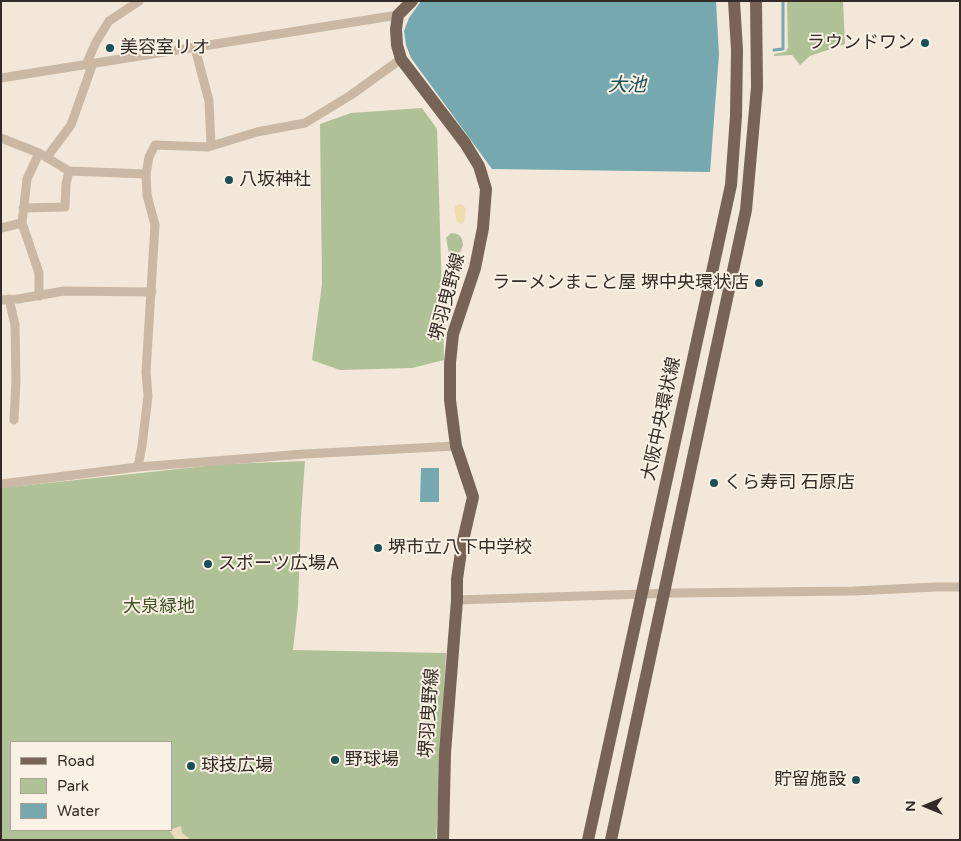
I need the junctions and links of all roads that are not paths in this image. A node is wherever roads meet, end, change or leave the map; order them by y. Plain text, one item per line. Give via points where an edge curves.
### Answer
1 (139, 1) edge
2 (412, 1) edge
3 (734, 1) edge
4 (756, 1) edge
5 (398, 14) junction
6 (195, 48) junction
7 (402, 59) junction
8 (90, 64) junction
9 (1, 78) edge
10 (1, 138) edge
11 (211, 145) junction
12 (43, 155) junction
13 (70, 171) junction
14 (146, 174) junction
15 (23, 208) junction
16 (22, 223) junction
17 (1, 228) edge
18 (152, 292) junction
19 (39, 296) junction
20 (5, 300) edge
21 (12, 416) dead end
22 (456, 446) junction
23 (138, 468) junction
24 (1, 484) edge
25 (960, 587) edge
26 (642, 594) junction
27 (665, 594) junction
28 (457, 600) junction
29 (443, 840) edge
30 (588, 840) edge
31 (611, 840) edge

1 - 8 street via 109,21 96,42
2 - 5 main road
3 - 26 main road, 大阪中央環状線 via 736,116 731,185
4 - 27 main road via 758,87 746,210
5 - 6 street
5 - 7 main road, 堺羽曳野線 via 397,45
6 - 8 street
6 - 11 street via 209,101
7 - 11 street via 305,124 257,132
7 - 22 main road, 堺羽曳野線 via 465,143 479,166 486,189 484,228 475,268 453,334 450,400
8 - 9 street
8 - 12 street via 71,125
10 - 12 street
11 - 14 street via 155,145
12 - 13 street
12 - 15 street via 27,179
13 - 14 street
13 - 15 street via 66,184 66,207
14 - 18 street via 147,195 155,225
15 - 16 street
16 - 17 street
16 - 19 street via 39,273
18 - 19 street via 64,291
18 - 23 street via 146,372 148,396
19 - 20 street
20 - 21 street via 15,325
22 - 23 street via 304,454
22 - 28 main road, 堺羽曳野線 via 473,496 457,579
23 - 24 street
25 - 27 street
26 - 27 street
26 - 28 street
26 - 30 main road, 大阪中央環状線
27 - 31 main road
28 - 29 main road, 堺羽曳野線 via 445,753

